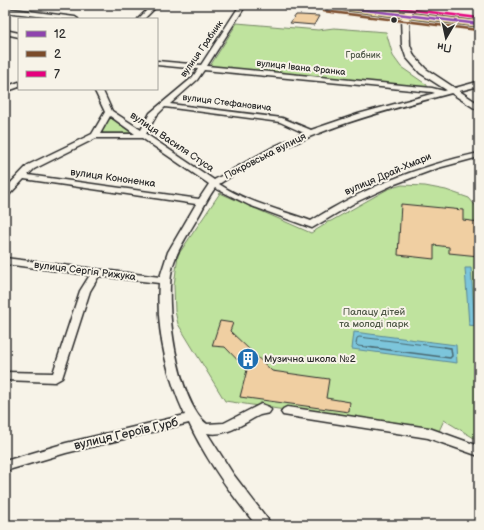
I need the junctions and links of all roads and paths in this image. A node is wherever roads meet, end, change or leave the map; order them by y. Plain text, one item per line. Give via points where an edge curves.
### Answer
1 (155, 5) edge
2 (243, 5) edge
3 (324, 5) edge
4 (412, 5) edge
5 (5, 10) edge
6 (407, 15) junction
7 (65, 18) edge
8 (142, 18) edge
9 (479, 24) edge
10 (18, 28) edge
11 (5, 32) edge
12 (18, 36) edge
13 (158, 63) edge
14 (202, 68) junction
15 (18, 84) edge
16 (477, 84) dead end
17 (5, 90) edge
18 (98, 90) edge
19 (454, 91) junction
20 (443, 93) junction
21 (163, 105) junction
22 (479, 108) edge
23 (109, 112) junction
24 (310, 134) junction
25 (95, 136) junction
26 (142, 136) junction
27 (479, 155) edge
28 (21, 176) junction
29 (214, 183) junction
30 (5, 194) edge
31 (202, 202) junction
32 (312, 225) joint
33 (5, 261) edge
34 (96, 273) junction
35 (165, 281) junction
36 (5, 376) edge
37 (265, 410) dead end
38 (287, 412) dead end
39 (192, 418) junction
40 (479, 451) edge
41 (5, 466) edge
42 (265, 525) edge

1 - 8 street
2 - 14 street, вулиця Грабник
3 - 6 main road
4 - 6 street
5 - 7 street
6 - 9 main road
6 - 19 street via 405,33 410,57 423,71
10 - 11 street
11 - 12 street
13 - 14 street, вулиця Івана Франка
14 - 20 street, вулиця Івана Франка
14 - 21 street, вулиця Грабник via 191,83
15 - 17 street
16 - 19 street, Покровська вулиця
18 - 23 street
19 - 20 street, Покровська вулиця
19 - 22 street
20 - 24 street, Покровська вулиця via 362,114
21 - 24 street, вулиця Стефановича via 275,118
21 - 26 street, вулиця Грабник via 153,115
23 - 25 street
23 - 26 street, вулиця Василя Стуса
24 - 29 street, Покровська вулиця via 264,155
25 - 26 street
25 - 28 street via 31,167
26 - 29 street, вулиця Василя Стуса
27 - 32 street, вулиця Драй-Хмари via 426,168 357,198
28 - 30 street
28 - 31 street, вулиця Кононенка
29 - 31 street, Покровська вулиця
29 - 32 street, вулиця Василя Стуса via 223,190 252,203
31 - 35 street, Покровська вулиця via 173,251
33 - 34 street, вулиця Сергія Рижука
34 - 35 street, вулиця Сергія Рижука
34 - 36 street via 85,292 58,375 55,378
35 - 39 street, Покровська вулиця via 166,329 171,360
37 - 39 street, вулиця Героїв Гурб via 261,409 229,426 214,429 203,428
38 - 40 street via 429,433
39 - 41 street, вулиця Героїв Гурб via 66,448
39 - 42 street, Покровська вулиця via 218,465

